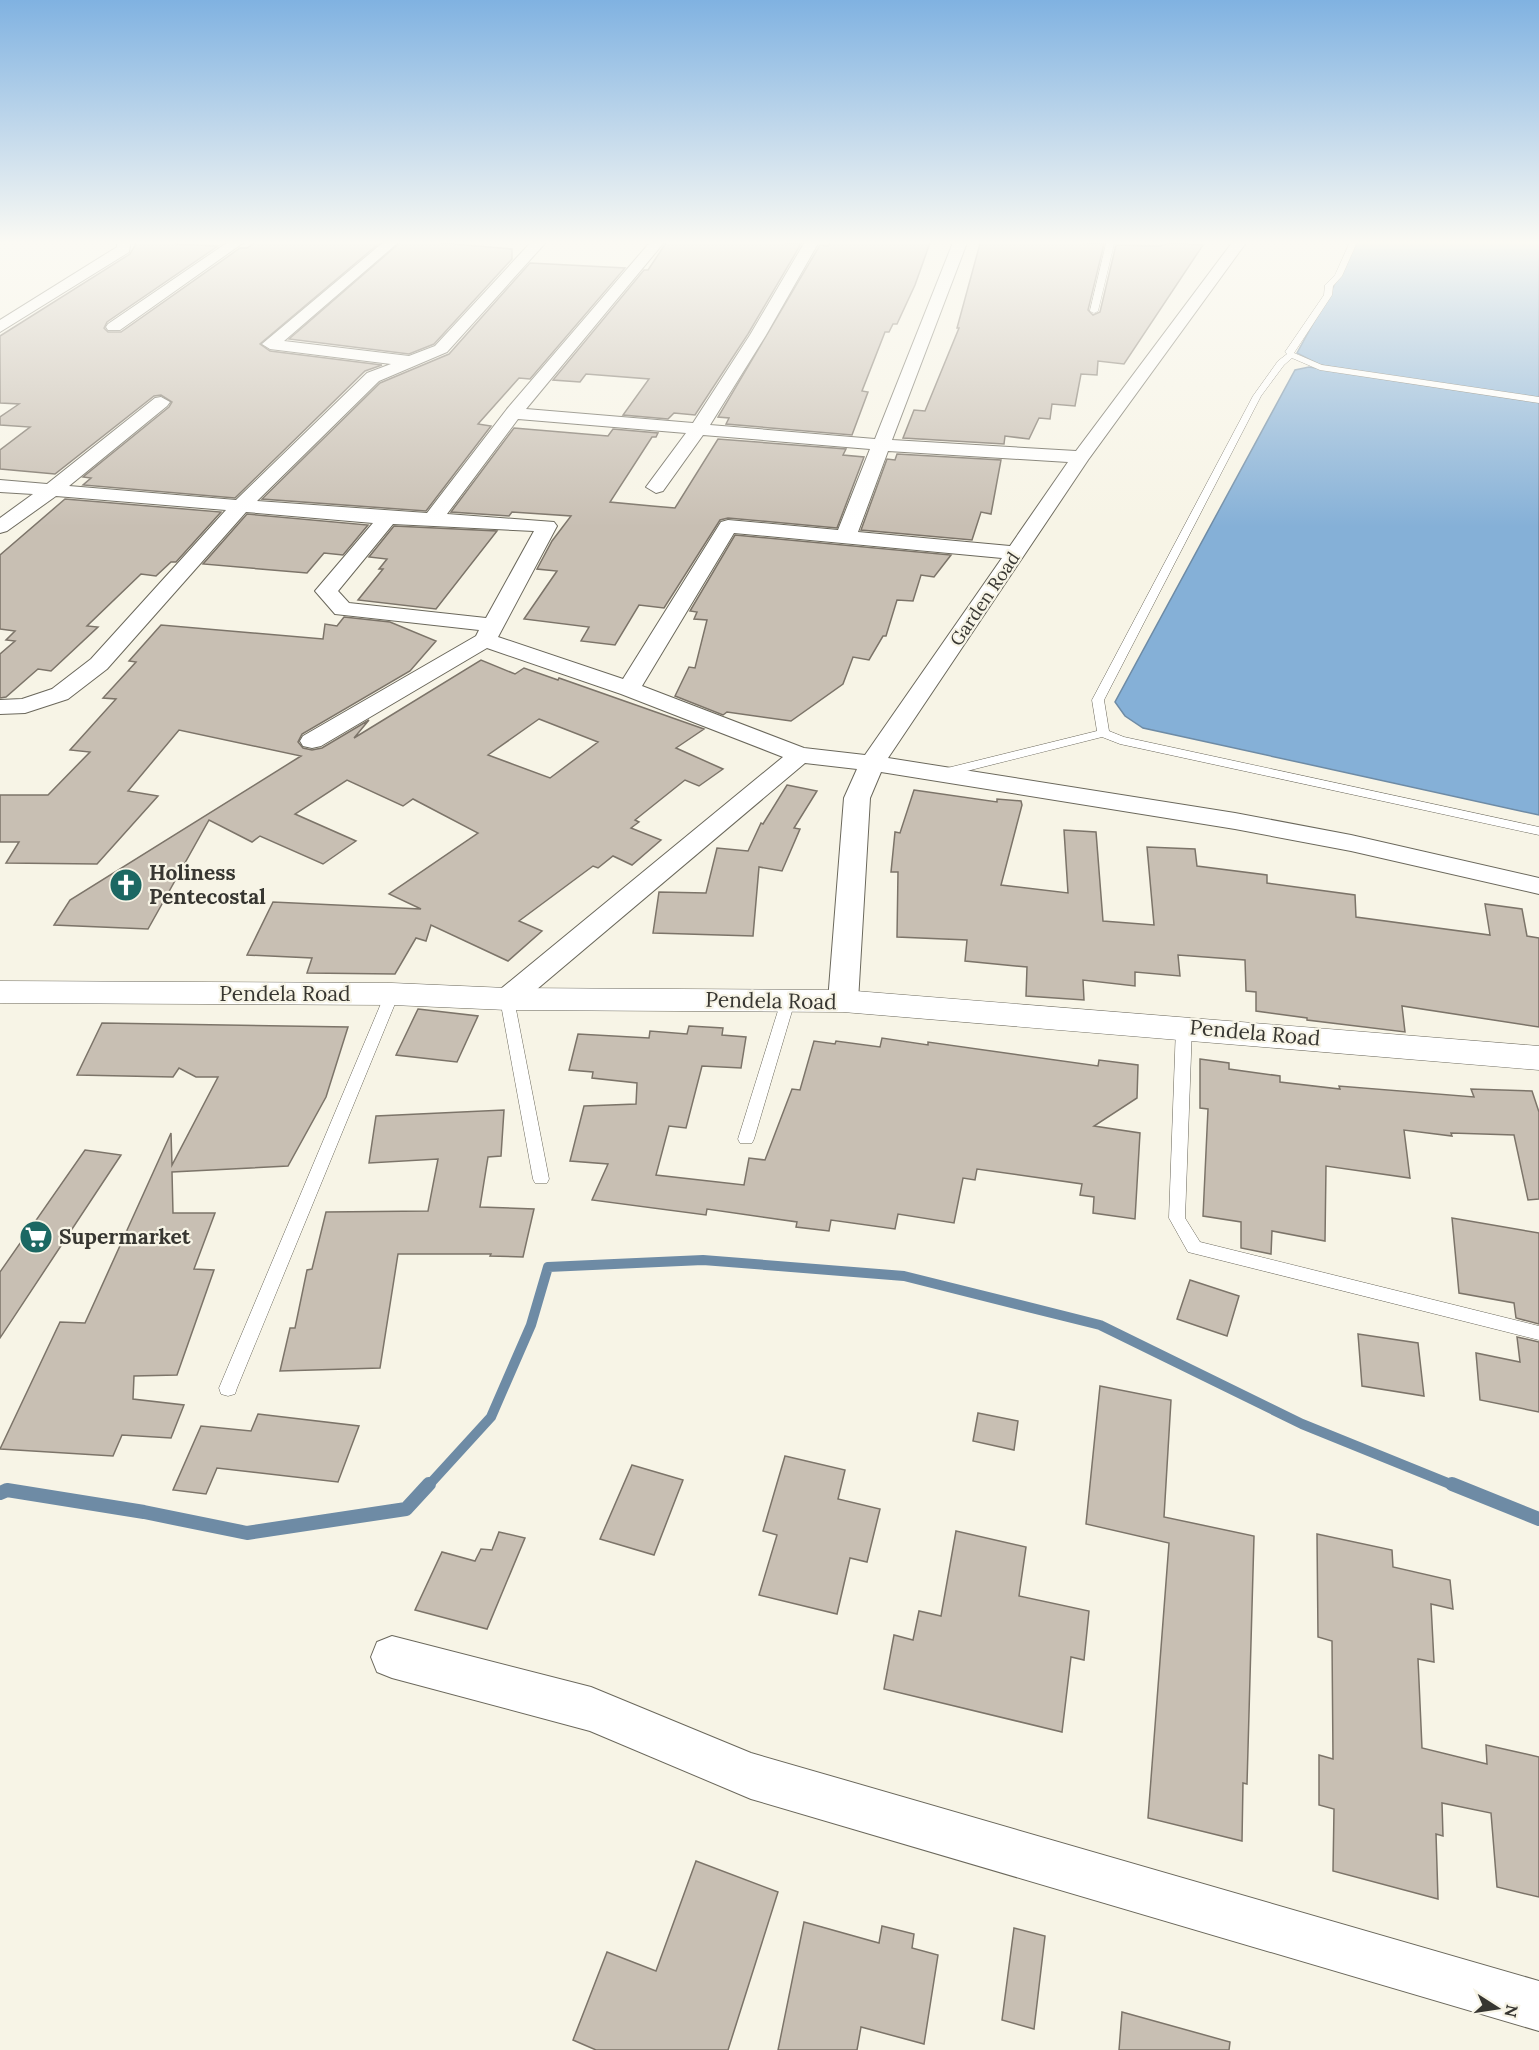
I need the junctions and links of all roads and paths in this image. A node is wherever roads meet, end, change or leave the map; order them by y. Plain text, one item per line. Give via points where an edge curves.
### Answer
1 (280, 336) edge
2 (453, 336) edge
3 (578, 336) edge
4 (760, 336) edge
5 (925, 336) edge
6 (1170, 336) edge
7 (1300, 336) edge
8 (1286, 359) junction
9 (410, 361) junction
10 (1539, 400) edge
11 (161, 402) dead end
12 (513, 412) junction
13 (699, 430) junction
14 (883, 445) junction
15 (1081, 457) junction
16 (0, 486) edge
17 (656, 487) dead end
18 (52, 490) junction
19 (239, 508) junction
20 (388, 518) junction
21 (433, 519) junction
22 (0, 527) edge
23 (846, 536) junction
24 (1016, 553) junction
25 (489, 633) junction
26 (629, 688) junction
27 (0, 707) edge
28 (1103, 733) junction
29 (312, 741) dead end
30 (800, 755) junction
31 (872, 763) junction
32 (939, 774) junction
33 (1539, 831) edge
34 (1539, 886) edge
35 (0, 993) edge
36 (392, 994) junction
37 (507, 999) junction
38 (788, 1000) junction
39 (843, 1001) junction
40 (1184, 1027) junction
41 (1539, 1058) edge
42 (746, 1139) dead end
43 (541, 1179) dead end
44 (1539, 1333) edge
45 (228, 1388) dead end
46 (392, 1657) dead end
47 (1539, 2006) edge

1 - 9 street via 270,344
2 - 9 street via 441,349
3 - 12 street
4 - 13 street
5 - 14 street
6 - 15 street, Garden Road
7 - 8 lane
8 - 10 lane
8 - 28 lane via 1257,396 1098,700
9 - 19 street via 373,377
11 - 18 street
12 - 13 street
12 - 21 street
13 - 14 street
13 - 17 street
14 - 15 street
14 - 23 street
15 - 24 street, Garden Road
16 - 18 street
18 - 19 street
18 - 22 street
19 - 20 street
19 - 27 street via 99,664 60,694 25,706
20 - 21 street
20 - 25 street via 326,591 343,609
21 - 25 street via 548,526
23 - 24 street
23 - 26 street via 728,526
24 - 31 street, Garden Road
25 - 26 street
25 - 29 street
26 - 30 street
28 - 32 lane
28 - 33 lane via 1120,740
30 - 31 street
30 - 37 street
31 - 32 street
31 - 39 street, Garden Road via 857,798
32 - 34 street via 1246,823
35 - 36 street, Pendela Road
36 - 37 street, Pendela Road
36 - 45 lane
37 - 38 street, Pendela Road
37 - 43 lane
38 - 39 street, Pendela Road
38 - 42 lane
39 - 40 street, Pendela Road
40 - 41 street, Pendela Road
40 - 44 lane via 1177,1218 1194,1247
46 - 47 street via 591,1709 751,1776

